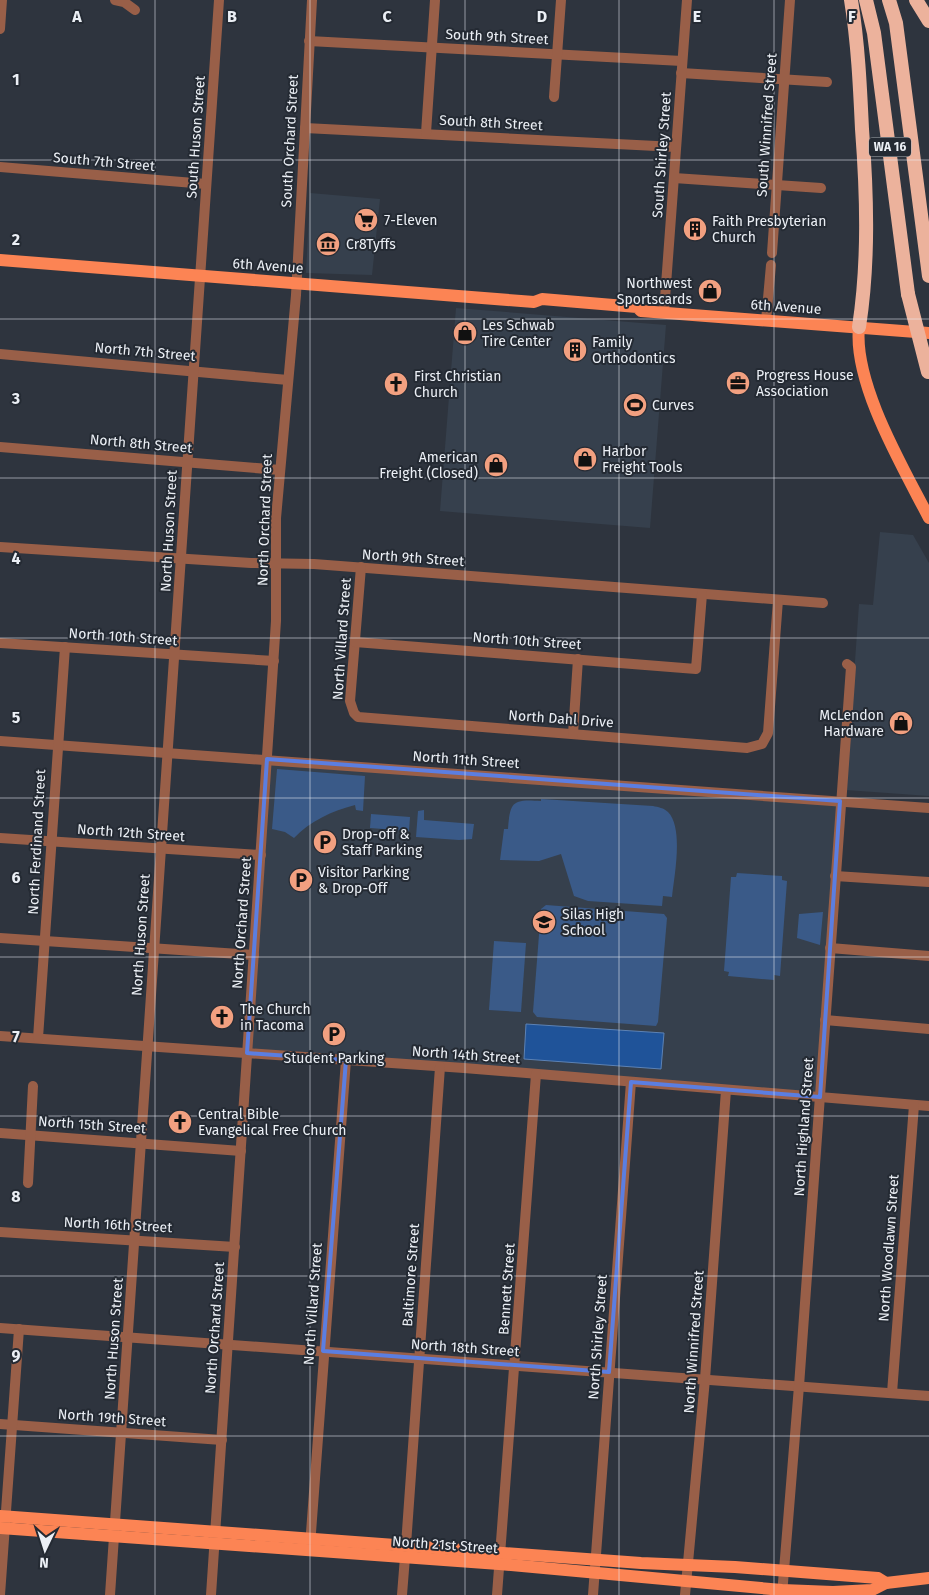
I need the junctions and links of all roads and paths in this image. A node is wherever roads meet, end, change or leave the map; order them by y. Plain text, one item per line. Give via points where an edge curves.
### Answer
1 (2, 0) edge
2 (115, 0) edge
3 (219, 0) edge
4 (312, 0) edge
5 (435, 0) edge
6 (561, 0) edge
7 (687, 0) edge
8 (790, 0) edge
9 (851, 0) edge
10 (866, 0) edge
11 (889, 0) edge
12 (916, 0) edge
13 (135, 10) dead end
14 (929, 21) edge
15 (0, 29) edge
16 (309, 41) junction
17 (430, 47) junction
18 (557, 54) junction
19 (682, 61) junction
20 (681, 73) junction
21 (784, 79) junction
22 (827, 82) dead end
23 (554, 97) dead end
24 (304, 128) junction
25 (426, 134) junction
26 (676, 147) junction
27 (0, 167) edge
28 (674, 178) junction
29 (206, 184) junction
30 (776, 184) junction
31 (820, 188) dead end
32 (772, 253) dead end
33 (0, 260) edge
34 (771, 265) dead end
35 (200, 276) junction
36 (929, 276) edge
37 (296, 284) junction
38 (664, 312) junction
39 (766, 321) junction
40 (859, 328) junction
41 (929, 333) edge
42 (0, 354) edge
43 (193, 370) junction
44 (929, 373) edge
45 (288, 380) junction
46 (0, 447) edge
47 (187, 462) junction
48 (280, 470) junction
49 (929, 518) edge
50 (0, 547) edge
51 (182, 558) junction
52 (275, 562) junction
53 (361, 567) junction
54 (702, 594) junction
55 (778, 600) junction
56 (823, 604) dead end
57 (0, 642) edge
58 (355, 642) junction
59 (65, 647) junction
60 (175, 655) junction
61 (578, 659) junction
62 (274, 661) junction
63 (847, 664) dead end
64 (354, 713) joint
65 (574, 734) junction
66 (0, 741) edge
67 (57, 744) junction
68 (168, 753) junction
69 (267, 760) junction
70 (840, 801) junction
71 (929, 808) edge
72 (0, 838) edge
73 (51, 841) junction
74 (161, 850) junction
75 (261, 855) junction
76 (835, 876) junction
77 (929, 882) edge
78 (0, 938) edge
79 (45, 941) junction
80 (155, 948) junction
81 (830, 948) junction
82 (254, 955) junction
83 (929, 956) edge
84 (825, 1020) junction
85 (929, 1029) edge
86 (0, 1036) edge
87 (38, 1038) junction
88 (147, 1046) junction
89 (248, 1053) junction
90 (346, 1060) junction
91 (440, 1067) junction
92 (536, 1074) junction
93 (631, 1082) junction
94 (33, 1086) dead end
95 (726, 1090) junction
96 (820, 1097) junction
97 (914, 1105) junction
98 (929, 1106) edge
99 (0, 1133) edge
100 (31, 1134) junction
101 (140, 1142) junction
102 (241, 1151) junction
103 (28, 1183) dead end
104 (0, 1232) edge
105 (134, 1239) junction
106 (234, 1247) junction
107 (0, 1328) edge
108 (19, 1329) junction
109 (128, 1337) junction
110 (228, 1345) junction
111 (323, 1352) junction
112 (419, 1358) junction
113 (515, 1365) junction
114 (609, 1372) junction
115 (705, 1379) junction
116 (799, 1386) junction
117 (892, 1393) junction
118 (929, 1396) edge
119 (0, 1424) edge
120 (12, 1424) junction
121 (122, 1432) junction
122 (222, 1440) junction
123 (3, 1522) edge
124 (115, 1530) junction
125 (215, 1537) junction
126 (310, 1544) junction
127 (405, 1551) junction
128 (500, 1558) junction
129 (595, 1566) junction
130 (688, 1566) junction
131 (784, 1572) junction
132 (929, 1578) edge
133 (686, 1581) junction
134 (886, 1583) junction
135 (782, 1592) edge
136 (0, 1595) edge
137 (110, 1595) edge
138 (211, 1595) edge
139 (402, 1595) edge
140 (497, 1595) edge
141 (593, 1595) edge
142 (685, 1595) edge

1 - 15 street
2 - 13 street
3 - 29 street, South Huson Street
4 - 16 street, South Orchard Street
5 - 17 street
6 - 18 street
7 - 19 street, South Shirley Street
8 - 21 street, South Winnifred Street
9 - 40 highway via 860,74 866,185 867,230
10 - 44 highway, WA 16, bridge via 877,52 908,294
11 - 36 highway, WA 16 via 896,23
12 - 14 highway
16 - 17 street, South 9th Street
16 - 24 street, South Orchard Street
17 - 18 street, South 9th Street
17 - 25 street
18 - 19 street, South 9th Street
18 - 23 street
19 - 20 street, South Shirley Street
20 - 21 street
20 - 26 street, South Shirley Street
21 - 22 street
21 - 30 street, South Winnifred Street
24 - 25 street, South 8th Street
24 - 37 street, South Orchard Street
25 - 26 street, South 8th Street
26 - 28 street, South Shirley Street
27 - 29 street, South 7th Street
28 - 30 street
28 - 38 street, South Shirley Street
29 - 35 street, South Huson Street
30 - 31 street
30 - 32 street, South Winnifred Street
33 - 35 main road, 6th Avenue
34 - 39 street
35 - 37 main road, 6th Avenue
35 - 43 street, North Huson Street
37 - 38 main road, 6th Avenue via 534,302 540,308 564,310 636,315 641,311
37 - 45 street, North Orchard Street
38 - 39 main road, 6th Avenue
39 - 40 main road, 6th Avenue
40 - 41 main road, 6th Avenue
40 - 49 main road via 861,356 880,423
42 - 43 street, North 7th Street
43 - 45 street, North 7th Street
43 - 47 street, North Huson Street
45 - 48 street, North Orchard Street
46 - 47 street, North 8th Street
47 - 48 street, North 8th Street
47 - 51 street, North Huson Street
48 - 52 street, North Orchard Street
50 - 51 street, North 9th Street
51 - 52 street, North 9th Street
51 - 60 street, North Huson Street
52 - 53 street, North 9th Street
52 - 62 street, North Orchard Street
53 - 54 street, North 9th Street
53 - 58 street, North Villard Street
54 - 55 street, North 9th Street
54 - 61 street, North 10th Street via 696,669
55 - 56 street, North 9th Street
55 - 65 street, North Dahl Drive via 769,727 762,744 753,748
57 - 59 street, North 10th Street
58 - 61 street, North 10th Street
58 - 64 street, North Villard Street via 350,702
59 - 60 street, North 10th Street
59 - 67 street, North Ferdinand Street
60 - 62 street, North 10th Street
60 - 68 street, North Huson Street
61 - 65 street
62 - 69 street, North Orchard Street
63 - 70 street, North Highland Street via 851,667
64 - 65 street, North Dahl Drive via 364,718
66 - 67 street, North 11th Street
67 - 68 street, North 11th Street
67 - 73 street, North Ferdinand Street
68 - 69 street, North 11th Street
68 - 74 street, North Huson Street
69 - 70 street, North 11th Street
69 - 75 street, North Orchard Street
70 - 71 street, North 11th Street
70 - 76 street, North Highland Street
72 - 73 street, North 12th Street
73 - 74 street, North 12th Street
73 - 79 street, North Ferdinand Street
74 - 75 street, North 12th Street
74 - 80 street, North Huson Street
75 - 82 street, North Orchard Street
76 - 77 street
76 - 81 street, North Highland Street
78 - 79 street
79 - 80 street
79 - 87 street, North Ferdinand Street
80 - 82 street
80 - 88 street, North Huson Street
81 - 83 street
81 - 84 street, North Highland Street
82 - 89 street, North Orchard Street
84 - 85 street
84 - 96 street, North Highland Street
86 - 87 street, North 14th Street
87 - 88 street, North 14th Street
88 - 89 street, North 14th Street
88 - 101 street, North Huson Street
89 - 90 street, North 14th Street
89 - 102 street, North Orchard Street
90 - 91 street, North 14th Street
90 - 111 street, North Villard Street
91 - 92 street, North 14th Street
91 - 112 street, Baltimore Street
92 - 93 street, North 14th Street
92 - 113 street, Bennett Street
93 - 95 street, North 14th Street
93 - 114 street, North Shirley Street
94 - 100 street
95 - 96 street, North 14th Street
95 - 115 street, North Winnifred Street
96 - 97 street, North 14th Street
96 - 116 street, North Highland Street
97 - 98 street, North 14th Street
97 - 117 street, North Woodlawn Street
99 - 100 street, North 15th Street
100 - 101 street, North 15th Street
100 - 103 street
101 - 102 street, North 15th Street
101 - 105 street, North Huson Street
102 - 106 street, North Orchard Street
104 - 105 street, North 16th Street via 25,1238
105 - 106 street, North 16th Street
105 - 109 street, North Huson Street
106 - 110 street, North Orchard Street
107 - 108 street, North 18th Street
108 - 109 street, North 18th Street
108 - 120 street
109 - 110 street, North 18th Street
109 - 121 street, North Huson Street
110 - 111 street, North 18th Street
110 - 122 street, North Orchard Street
111 - 112 street, North 18th Street
111 - 126 street, North Villard Street
112 - 113 street, North 18th Street
112 - 127 street, Baltimore Street
113 - 114 street, North 18th Street
113 - 128 street, Bennett Street
114 - 115 street, North 18th Street
114 - 129 street, North Shirley Street
115 - 116 street, North 18th Street
115 - 130 street, North Winnifred Street
116 - 117 street, North 18th Street
116 - 131 street, North Highland Street
117 - 118 street, North 18th Street
119 - 120 street, North 19th Street
120 - 121 street, North 19th Street
120 - 123 street
121 - 122 street, North 19th Street
121 - 124 street, North Huson Street
122 - 125 street, North Orchard Street
123 - 124 main road, North 21st Street
123 - 136 street
124 - 125 main road, North 21st Street
124 - 137 street, North Huson Street
125 - 126 main road, North 21st Street
125 - 138 street, North Orchard Street
126 - 127 main road, North 21st Street
127 - 128 main road, North 21st Street
127 - 139 street, Baltimore Street
128 - 129 main road, North 21st Street
128 - 140 street, Bennett Street
129 - 130 main road, North 21st Street
129 - 133 main road, North 21st Street
129 - 141 street, North Shirley Street
130 - 131 main road, North 21st Street
130 - 133 street, North Winnifred Street
131 - 134 main road, North 21st Street via 878,1578
131 - 135 street, North Highland Street
132 - 134 main road, North 21st Street
133 - 135 main road, North 21st Street
133 - 142 street, North Winnifred Street
134 - 135 main road, North 21st Street via 872,1590

